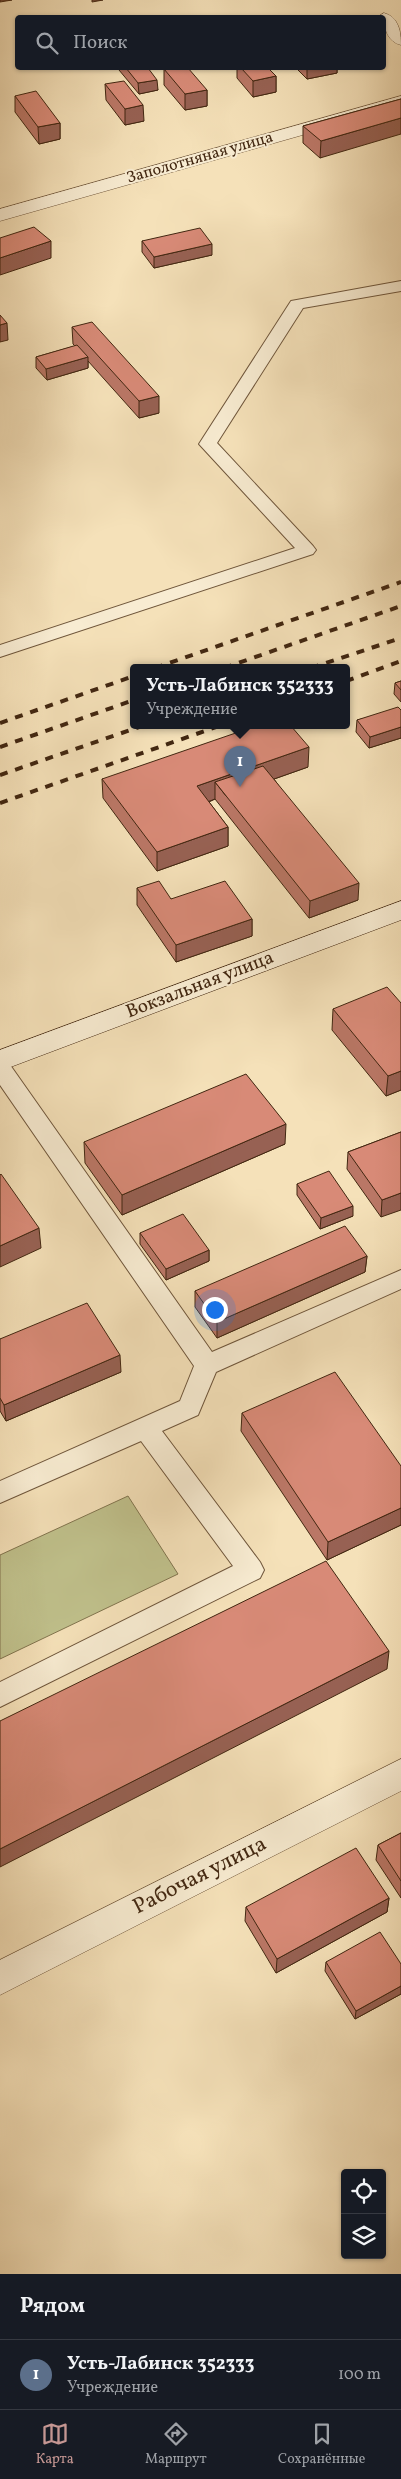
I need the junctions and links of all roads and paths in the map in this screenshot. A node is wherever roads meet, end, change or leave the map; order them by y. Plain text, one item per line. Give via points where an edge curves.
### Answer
1 (386, 21) edge
2 (401, 40) edge
3 (401, 101) edge
4 (0, 215) edge
5 (401, 286) edge
6 (0, 651) edge
7 (401, 910) edge
8 (0, 1061) edge
9 (0, 1068) edge
10 (401, 1279) edge
11 (207, 1365) junction
12 (145, 1427) junction
13 (0, 1492) edge
14 (0, 1695) edge
15 (401, 1774) edge
16 (0, 1978) edge

1 - 2 street
3 - 4 street, Заполотняная улица
5 - 6 lane via 297,304 208,444 307,550
7 - 8 street, Вокзальная улица
9 - 11 lane
10 - 11 lane
11 - 12 lane via 189,1408
12 - 13 lane
12 - 14 lane via 251,1570
15 - 16 street, Рабочая улица

